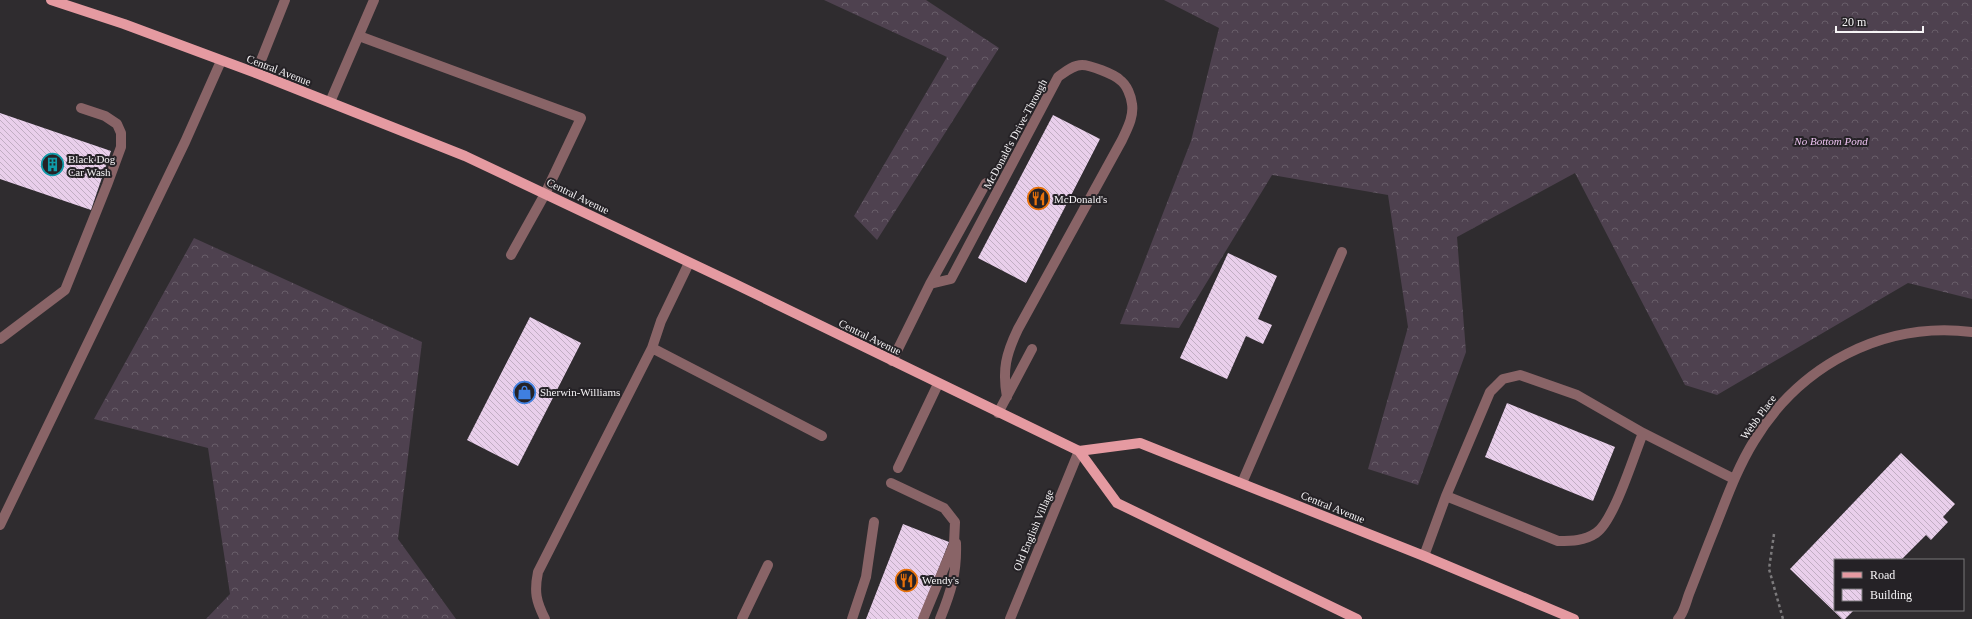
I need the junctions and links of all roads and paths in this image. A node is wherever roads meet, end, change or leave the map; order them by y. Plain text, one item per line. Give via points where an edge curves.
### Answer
1 (52, 0) edge
2 (285, 0) edge
3 (374, 0) edge
4 (69, 3) edge
5 (358, 36) junction
6 (221, 61) junction
7 (256, 73) junction
8 (330, 102) junction
9 (81, 108) dead end
10 (986, 183) dead end
11 (545, 194) junction
12 (1342, 252) dead end
13 (511, 255) dead end
14 (689, 263) junction
15 (930, 284) junction
16 (1972, 332) edge
17 (0, 339) edge
18 (652, 348) junction
19 (1032, 349) dead end
20 (892, 361) junction
21 (938, 384) junction
22 (1007, 397) junction
23 (998, 413) junction
24 (1643, 433) junction
25 (822, 436) dead end
26 (1079, 451) junction
27 (898, 468) dead end
28 (1734, 479) junction
29 (891, 483) dead end
30 (1242, 483) junction
31 (1446, 496) junction
32 (874, 522) dead end
33 (0, 526) edge
34 (956, 533) junction
35 (1774, 534) dead end
36 (1424, 556) junction
37 (768, 565) dead end
38 (1679, 618) edge
39 (545, 619) edge
40 (742, 619) edge
41 (852, 619) edge
42 (923, 619) edge
43 (940, 619) edge
44 (1010, 619) edge
45 (1357, 619) edge
46 (1574, 619) edge
47 (1783, 619) edge

1 - 4 main road, Central Avenue
2 - 7 street
3 - 5 street
4 - 6 main road, Central Avenue
5 - 8 street
5 - 11 street via 581,118
6 - 7 main road, Central Avenue
6 - 33 street via 185,142
7 - 8 main road, Central Avenue
8 - 11 main road, Central Avenue via 465,156
9 - 17 street via 105,116 117,124 121,133 121,147 64,290
10 - 15 street
11 - 13 street
11 - 14 main road, Central Avenue
12 - 30 street
14 - 18 street via 661,321
14 - 20 main road, Central Avenue
15 - 20 street
15 - 22 street, McDonald's Drive-Through via 951,279 1058,77 1072,67 1082,65 1120,79 1128,90 1132,118 1007,352 1004,383
16 - 28 street, Webb Place via 1928,331 1888,338 1852,351 1821,368 1797,387 1776,409 1754,441
18 - 25 street
18 - 39 street via 538,572 535,589 538,605
19 - 22 street
20 - 21 main road, Central Avenue
21 - 23 main road, Central Avenue
21 - 27 street
22 - 23 street
23 - 26 main road, Central Avenue
24 - 28 street
24 - 31 street via 1608,518 1597,532 1578,542 1558,541
24 - 31 street via 1577,395 1520,375 1503,379 1490,392
26 - 30 main road, Central Avenue via 1140,443
26 - 44 street, Old English Village
26 - 45 main road, Central Avenue via 1117,503
28 - 38 street, Webb Place
29 - 34 street via 944,508 955,522
30 - 36 main road, Central Avenue
31 - 36 street
32 - 41 street via 866,576
34 - 42 street via 954,544
34 - 43 street via 957,562 953,585
35 - 47 path via 1769,569
36 - 46 main road, Central Avenue
37 - 40 street

